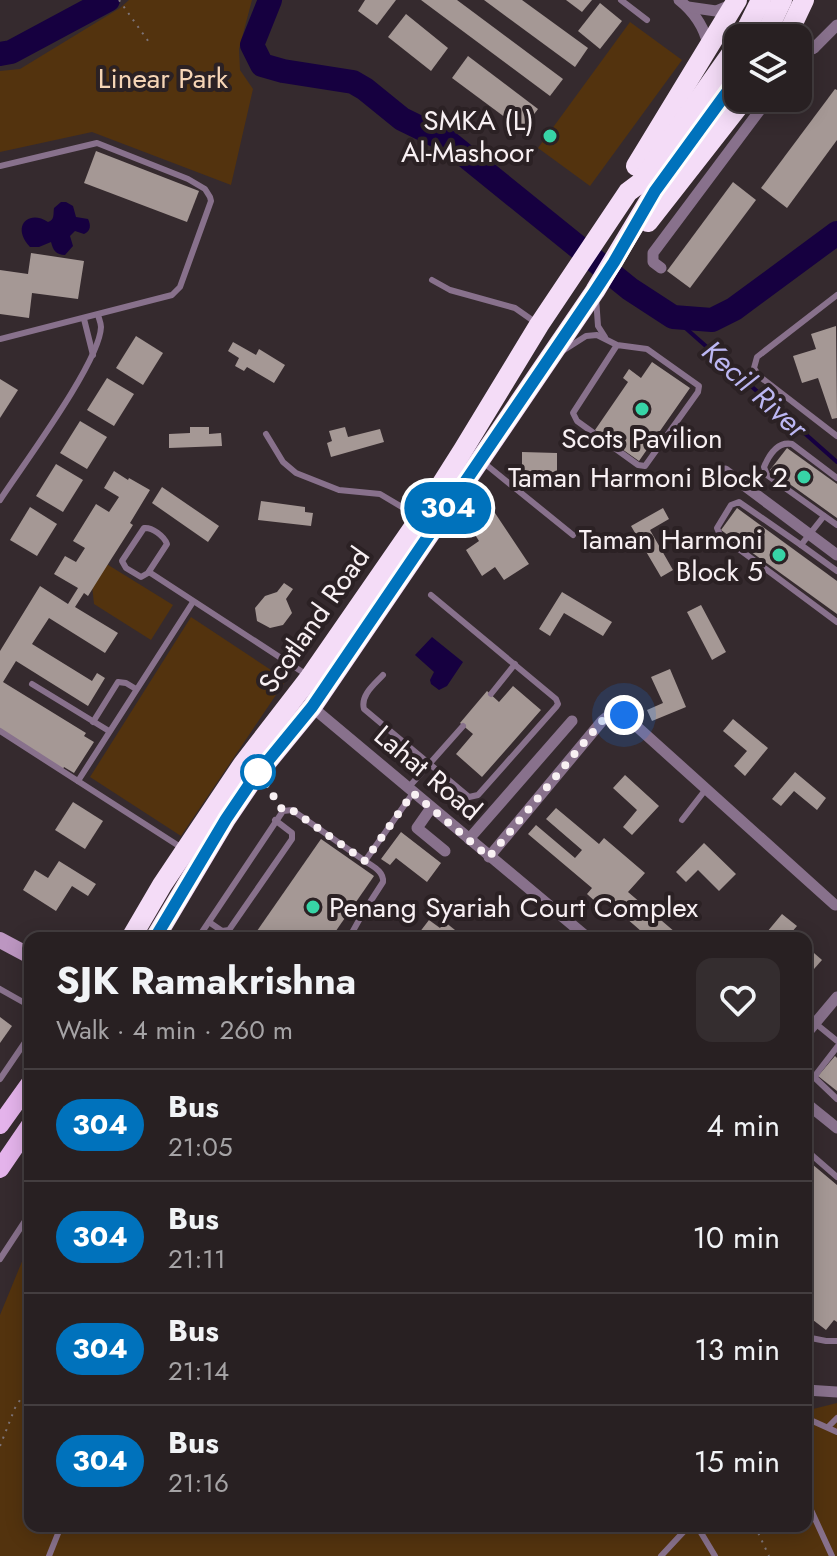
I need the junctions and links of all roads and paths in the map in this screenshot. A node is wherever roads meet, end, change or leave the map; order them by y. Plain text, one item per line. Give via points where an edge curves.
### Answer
1 (119, 0) edge
2 (621, 0) edge
3 (761, 0) edge
4 (782, 0) edge
5 (804, 0) edge
6 (736, 2) edge
7 (683, 3) edge
8 (647, 20) dead end
9 (749, 24) edge
10 (771, 24) edge
11 (796, 24) edge
12 (837, 25) edge
13 (151, 45) dead end
14 (814, 48) edge
15 (709, 49) junction
16 (724, 67) edge
17 (724, 92) edge
18 (734, 112) edge
19 (759, 112) edge
20 (681, 138) junction
21 (0, 166) edge
22 (628, 192) junction
23 (614, 262) junction
24 (661, 268) dead end
25 (432, 280) dead end
26 (597, 288) junction
27 (837, 295) edge
28 (98, 315) junction
29 (84, 319) junction
30 (539, 325) junction
31 (0, 339) edge
32 (607, 339) junction
33 (617, 345) junction
34 (93, 355) junction
35 (551, 357) junction
36 (266, 434) dead end
37 (837, 436) edge
38 (481, 460) junction
39 (725, 471) dead end
40 (837, 478) edge
41 (0, 500) edge
42 (824, 516) junction
43 (420, 518) junction
44 (837, 525) edge
45 (810, 534) junction
46 (573, 535) dead end
47 (801, 545) junction
48 (837, 555) edge
49 (837, 571) edge
50 (149, 572) junction
51 (431, 595) dead end
52 (193, 602) junction
53 (837, 622) edge
54 (515, 664) junction
55 (383, 675) dead end
56 (310, 677) junction
57 (32, 684) dead end
58 (136, 689) junction
59 (491, 694) dead end
60 (312, 707) junction
61 (572, 721) dead end
62 (93, 722) junction
63 (463, 726) dead end
64 (0, 731) edge
65 (109, 731) junction
66 (429, 765) junction
67 (78, 781) junction
68 (706, 789) junction
69 (411, 791) junction
70 (431, 808) junction
71 (275, 820) junction
72 (682, 820) dead end
73 (469, 839) junction
74 (185, 851) junction
75 (445, 851) dead end
76 (489, 857) junction
77 (365, 861) junction
78 (835, 905) edge
79 (209, 922) junction
80 (135, 932) edge
81 (159, 932) edge
82 (202, 932) edge
83 (352, 932) edge
84 (581, 932) edge
85 (0, 940) edge
86 (24, 953) edge
87 (0, 989) edge
88 (837, 997) edge
89 (24, 1003) edge
90 (815, 1023) junction
91 (812, 1027) edge
92 (837, 1041) edge
93 (24, 1044) edge
94 (837, 1047) edge
95 (0, 1079) edge
96 (24, 1091) edge
97 (837, 1099) edge
98 (812, 1108) edge
99 (0, 1125) edge
100 (837, 1128) edge
101 (24, 1134) edge
102 (812, 1155) edge
103 (0, 1169) edge
104 (837, 1177) edge
105 (24, 1223) edge
106 (0, 1259) edge
107 (812, 1338) edge
108 (837, 1341) edge
109 (812, 1390) edge
110 (837, 1392) edge
111 (24, 1394) edge
112 (837, 1418) edge
113 (812, 1420) edge
114 (828, 1427) junction
115 (837, 1432) edge
116 (0, 1446) edge
117 (812, 1512) edge
118 (59, 1532) edge
119 (683, 1532) edge
120 (701, 1532) edge
121 (758, 1532) edge
122 (49, 1556) edge
123 (661, 1556) edge
124 (715, 1556) edge
125 (769, 1556) edge
126 (832, 1556) edge

1 - 13 path
2 - 8 lane
3 - 9 highway
4 - 10 highway
5 - 11 highway
6 - 7 street via 716,11
6 - 15 highway
7 - 15 street via 700,23
12 - 14 street
15 - 22 highway via 630,177
16 - 20 highway
17 - 20 highway
18 - 23 highway
19 - 24 street via 653,253 653,262
20 - 22 highway, Scotland Road
20 - 23 highway, Scotland Road
21 - 28 lane via 97,143 208,192 210,206 178,290
22 - 30 highway, Scotland Road
23 - 26 highway, Scotland Road
25 - 30 lane via 515,308
26 - 32 lane via 598,326
26 - 35 highway, Scotland Road
27 - 37 lane via 757,357 754,368
28 - 29 lane
28 - 34 lane via 101,328
29 - 31 lane
29 - 34 lane
30 - 43 highway, Scotland Road
32 - 33 lane
32 - 35 lane via 586,336
33 - 33 lane via 647,349 699,386 645,466 577,421 573,413
34 - 41 lane
35 - 38 highway, Scotland Road
36 - 43 lane via 296,473 339,490 380,494
38 - 46 lane
38 - 60 highway, Scotland Road
39 - 45 street
40 - 42 lane via 786,443 764,467 767,475
42 - 44 lane
42 - 45 lane
43 - 56 highway, Scotland Road
45 - 47 lane
45 - 48 street
47 - 49 lane
47 - 53 lane via 739,502 731,505 717,528
50 - 50 lane via 137,576 122,561 147,528 167,544
50 - 52 lane
51 - 54 lane
52 - 56 lane
52 - 58 lane
54 - 59 lane
54 - 66 lane via 556,699 556,707 474,797
55 - 66 lane via 364,697 364,709
56 - 74 highway, Scotland Road
57 - 62 lane
58 - 62 lane via 118,682
58 - 65 lane
60 - 69 street, Lahat Road
60 - 81 highway, Scotland Road via 253,779
61 - 73 street
62 - 65 lane
63 - 66 lane
64 - 67 lane
65 - 67 lane
66 - 69 lane
67 - 74 lane
68 - 72 lane
68 - 76 street via 624,715 613,712
68 - 78 street
69 - 70 street, Lahat Road
69 - 77 lane
70 - 73 street, Lahat Road
70 - 75 street via 417,828
71 - 77 lane via 292,810
71 - 79 lane
71 - 79 lane via 290,830 292,839 229,930
73 - 76 street, Lahat Road
74 - 80 highway, Scotland Road
76 - 84 street, Lahat Road
77 - 83 lane via 384,878
79 - 82 lane
85 - 86 street
87 - 89 lane
88 - 90 street
90 - 91 street
90 - 92 lane
93 - 95 lane
94 - 97 lane via 815,1078
96 - 99 main road
98 - 100 street
101 - 103 main road
102 - 104 lane
105 - 106 lane
107 - 108 lane
109 - 110 street
111 - 116 path
112 - 114 lane
113 - 114 lane
114 - 115 lane
117 - 126 lane
118 - 122 lane
119 - 123 lane
120 - 124 lane
121 - 125 path

